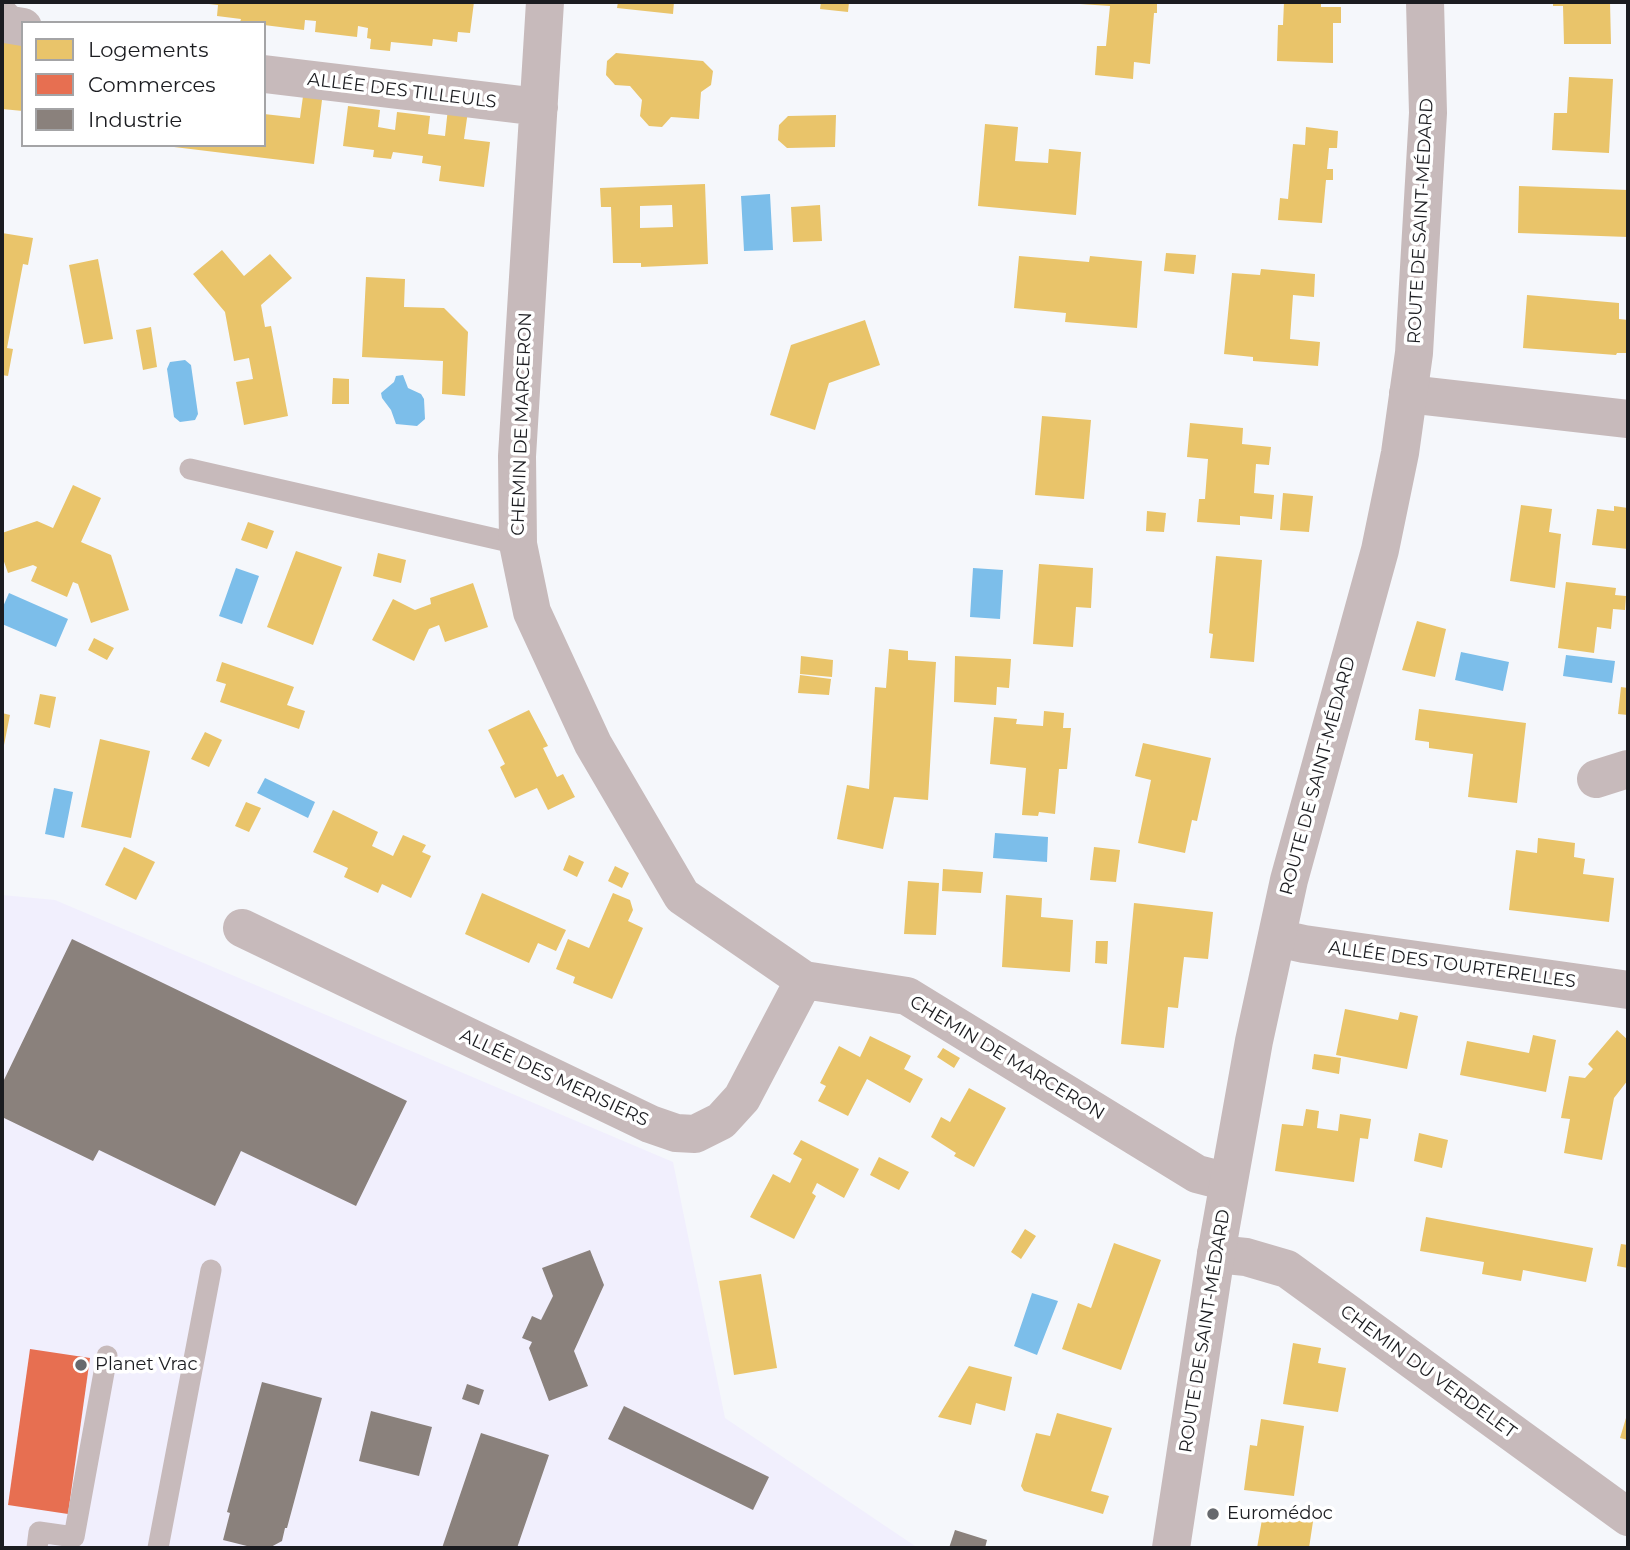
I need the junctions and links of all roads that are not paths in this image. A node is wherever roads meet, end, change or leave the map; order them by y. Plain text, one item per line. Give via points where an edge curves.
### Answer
1 (545, 2) edge
2 (1424, 2) edge
3 (2, 18) edge
4 (21, 27) edge
5 (266, 74) edge
6 (539, 107) junction
7 (1408, 394) junction
8 (1628, 419) edge
9 (190, 469) dead end
10 (518, 544) junction
11 (242, 928) dead end
12 (1277, 938) junction
13 (804, 980) junction
14 (1628, 990) edge
15 (1228, 1182) junction
16 (1216, 1254) junction
17 (211, 1270) dead end
18 (107, 1356) dead end
19 (1628, 1517) edge
20 (37, 1548) edge
21 (158, 1548) edge
22 (1171, 1548) edge

1 - 6 street, CHEMIN DE MARCERON
2 - 7 street, ROUTE DE SAINT-MÉDARD via 1428,113
3 - 4 street via 5,24
5 - 6 street, ALLÉE DES TILLEULS
6 - 10 street, CHEMIN DE MARCERON via 517,456
7 - 8 street
7 - 12 street, ROUTE DE SAINT-MÉDARD via 1380,550
9 - 10 lane
10 - 13 street, CHEMIN DE MARCERON via 532,612 593,744 682,896
11 - 13 street, ALLÉE DES MERISIERS via 676,1133 695,1134 721,1121 742,1098
12 - 14 street, ALLÉE DES TOURTERELLES
12 - 15 street, ROUTE DE SAINT-MÉDARD
13 - 15 street, CHEMIN DE MARCERON via 907,996 1197,1174
15 - 16 street, ROUTE DE SAINT-MÉDARD
16 - 19 street, CHEMIN DU VERDELET via 1287,1269
16 - 22 street, ROUTE DE SAINT-MÉDARD
17 - 21 lane
18 - 20 lane via 74,1537 39,1532

